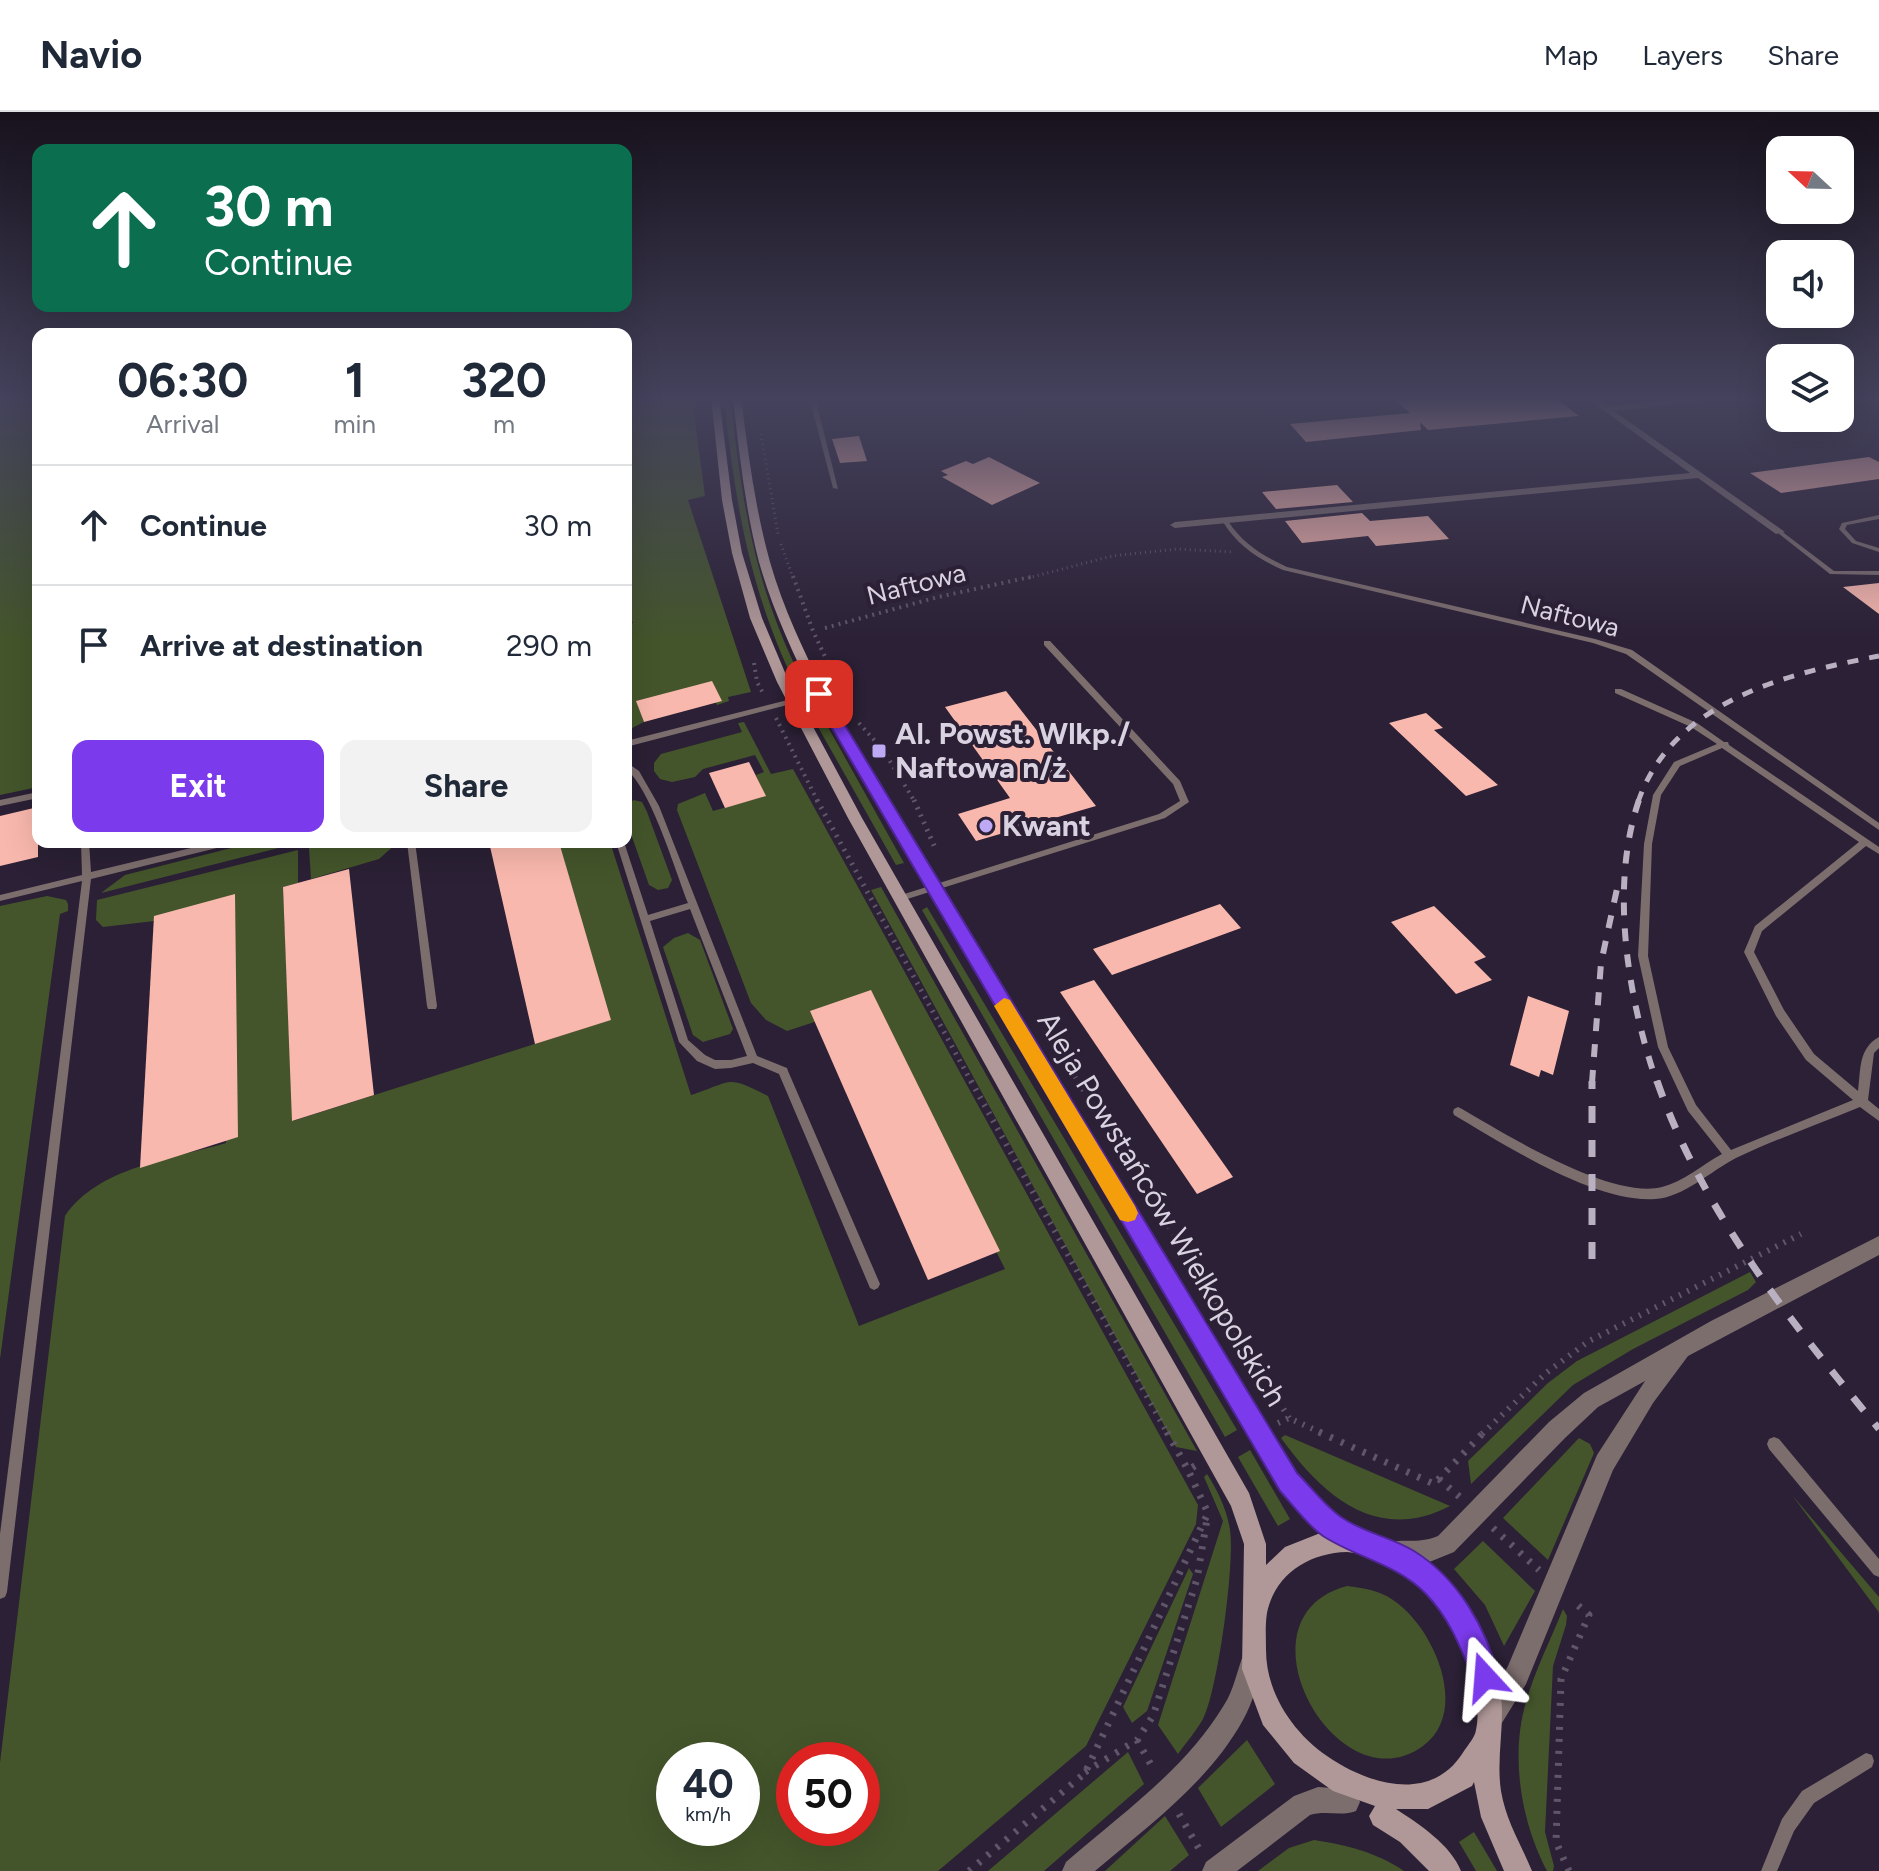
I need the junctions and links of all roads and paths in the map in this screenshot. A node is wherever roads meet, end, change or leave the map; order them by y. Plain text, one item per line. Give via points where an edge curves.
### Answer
1 (725, 479) edge
2 (749, 479) edge
3 (769, 479) edge
4 (834, 479) edge
5 (1660, 479) edge
6 (1707, 479) edge
7 (836, 488) dead end
8 (1879, 517) edge
9 (1226, 522) junction
10 (1175, 525) dead end
11 (1780, 532) joint
12 (1879, 550) edge
13 (1253, 554) junction
14 (1879, 573) edge
15 (825, 628) dead end
16 (1047, 643) dead end
17 (1618, 691) dead end
18 (819, 694) junction
19 (792, 700) junction
20 (848, 706) dead end
21 (770, 707) junction
22 (854, 719) dead end
23 (632, 742) edge
24 (1725, 744) junction
25 (632, 770) edge
26 (32, 796) edge
27 (0, 803) edge
28 (1879, 827) edge
29 (1865, 842) junction
30 (85, 848) edge
31 (205, 848) edge
32 (412, 848) edge
33 (622, 848) edge
34 (1879, 851) edge
35 (87, 877) junction
36 (954, 881) junction
37 (933, 888) junction
38 (0, 898) edge
39 (901, 898) junction
40 (693, 905) junction
41 (645, 919) junction
42 (432, 1006) dead end
43 (1052, 1039) dead end
44 (1879, 1041) edge
45 (753, 1059) junction
46 (1862, 1101) junction
47 (1458, 1112) dead end
48 (1879, 1116) edge
49 (1729, 1155) junction
50 (1801, 1234) dead end
51 (1879, 1245) edge
52 (874, 1284) dead end
53 (1701, 1285) dead end
54 (1682, 1351) junction
55 (1289, 1418) dead end
56 (1774, 1444) dead end
57 (1188, 1470) dead end
58 (1208, 1513) dead end
59 (1360, 1542) junction
60 (1388, 1551) junction
61 (1879, 1570) edge
62 (0, 1592) edge
63 (1254, 1624) junction
64 (1253, 1660) junction
65 (1488, 1728) junction
66 (1866, 1761) dead end
67 (1085, 1773) dead end
68 (1347, 1802) junction
69 (1377, 1813) junction
70 (1075, 1871) edge
71 (1215, 1871) edge
72 (1448, 1871) edge
73 (1519, 1871) edge
74 (1769, 1871) edge

1 - 19 main road via 740,566
2 - 18 main road, Aleja Powstańców Wielkopolskich via 765,563
3 - 20 path via 792,580
4 - 7 lane
5 - 9 street
6 - 11 street
8 - 12 lane via 1851,521 1842,529 1854,542
9 - 10 street
9 - 13 lane, Naftowa
11 - 14 lane via 1832,573
13 - 15 path, Naftowa via 1204,549 1112,556
13 - 28 lane, Naftowa via 1285,569 1629,652
16 - 36 lane via 1177,783 1185,802 1162,816
17 - 24 lane
18 - 19 lane
18 - 37 main road, Aleja Powstańców Wielkopolskich
19 - 21 lane
19 - 39 main road
21 - 23 lane
21 - 57 path via 837,841
22 - 36 path via 872,736 920,810 939,859
24 - 29 lane
24 - 49 lane via 1677,764 1657,795 1648,844 1643,956 1663,1047 1692,1108
25 - 40 lane via 655,806
26 - 27 lane
29 - 34 lane
29 - 46 lane via 1758,929 1749,952 1810,1057
30 - 35 lane
31 - 35 lane
32 - 42 lane
33 - 41 lane
35 - 38 lane
35 - 62 lane
36 - 37 lane
37 - 39 lane
37 - 59 main road, Aleja Powstańców Wielkopolskich via 1289,1482 1320,1517
39 - 63 main road via 1241,1501 1255,1544
40 - 41 lane
40 - 45 lane
41 - 45 lane via 684,1042 702,1062 724,1066
43 - 55 path
44 - 46 lane via 1869,1051
45 - 52 lane via 783,1071
46 - 48 lane
46 - 49 lane
47 - 49 lane via 1530,1153 1626,1191 1658,1195
50 - 53 path
51 - 54 street
54 - 60 street via 1591,1400 1446,1544 1422,1554
54 - 65 street via 1646,1396 1605,1463 1517,1675
56 - 61 lane
58 - 67 path via 1197,1579 1153,1716 1137,1740
59 - 60 main road
59 - 63 main road via 1322,1542 1290,1557 1266,1585
60 - 65 main road via 1420,1571 1461,1617 1480,1656
63 - 64 main road
64 - 68 main road via 1265,1706 1288,1751
64 - 70 street via 1234,1713 1209,1747
65 - 69 main road via 1474,1775 1449,1801 1416,1815
65 - 73 main road via 1492,1810
66 - 74 lane via 1808,1797 1788,1825
68 - 69 main road
68 - 71 street via 1303,1805
69 - 72 main road via 1409,1833

